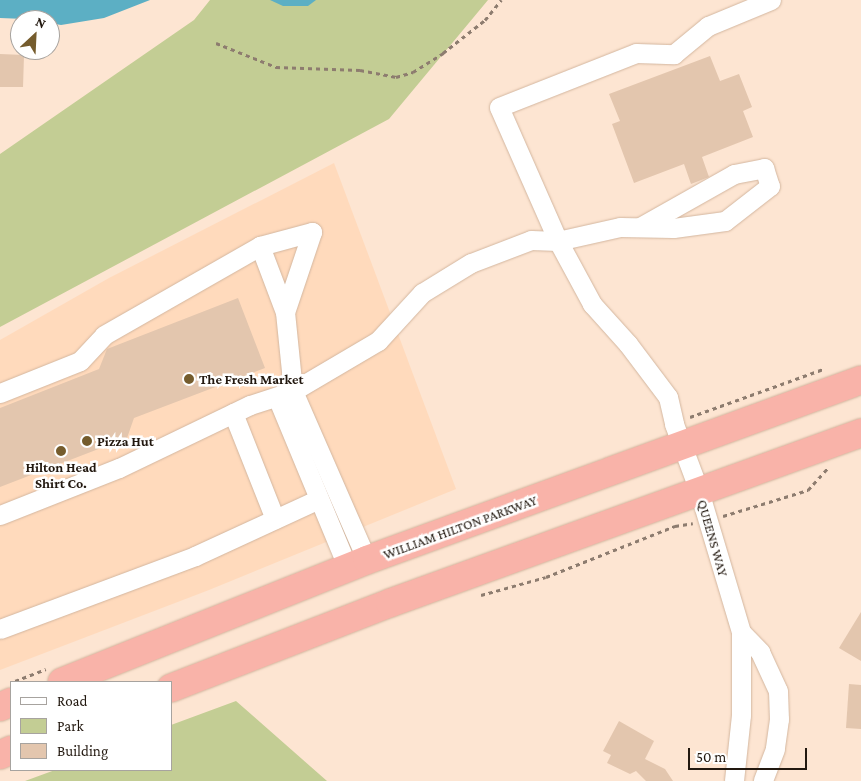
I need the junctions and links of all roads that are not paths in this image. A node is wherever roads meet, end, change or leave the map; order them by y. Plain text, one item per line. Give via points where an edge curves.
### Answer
1 (771, 0) edge
2 (640, 227) junction
3 (558, 240) junction
4 (260, 246) junction
5 (285, 312) junction
6 (861, 380) edge
7 (0, 394) edge
8 (285, 394) junction
9 (233, 413) junction
10 (861, 433) edge
11 (684, 446) junction
12 (699, 491) junction
13 (318, 499) junction
14 (0, 515) edge
15 (275, 519) junction
16 (357, 564) junction
17 (0, 629) edge
18 (741, 632) junction
19 (64, 681) edge
20 (172, 688) edge
21 (734, 781) edge
22 (763, 781) edge

1 - 3 street, QUEENS WAY via 708,26 674,54 636,53 499,107
2 - 2 street via 673,228 725,221 770,186 764,168 734,174
2 - 3 street via 620,227
3 - 8 street via 531,240 471,263 422,293 378,340
3 - 11 street, QUEENS WAY via 592,304 628,344 668,397
4 - 5 street
4 - 5 street via 312,232
4 - 7 street via 149,306 104,335 80,361
5 - 8 street
6 - 11 highway, WILLIAM HILTON PARKWAY
8 - 9 street
8 - 13 street
8 - 16 street
9 - 14 street via 119,468
9 - 15 street
10 - 12 highway
11 - 12 street, QUEENS WAY
11 - 16 highway, WILLIAM HILTON PARKWAY
12 - 18 street, QUEENS WAY
12 - 20 highway via 390,603
13 - 15 street
13 - 16 street
15 - 17 street via 196,556
16 - 19 highway, WILLIAM HILTON PARKWAY
18 - 21 street, QUEENS WAY via 741,715
18 - 22 street, QUEENS WAY via 760,652 778,691 775,749

